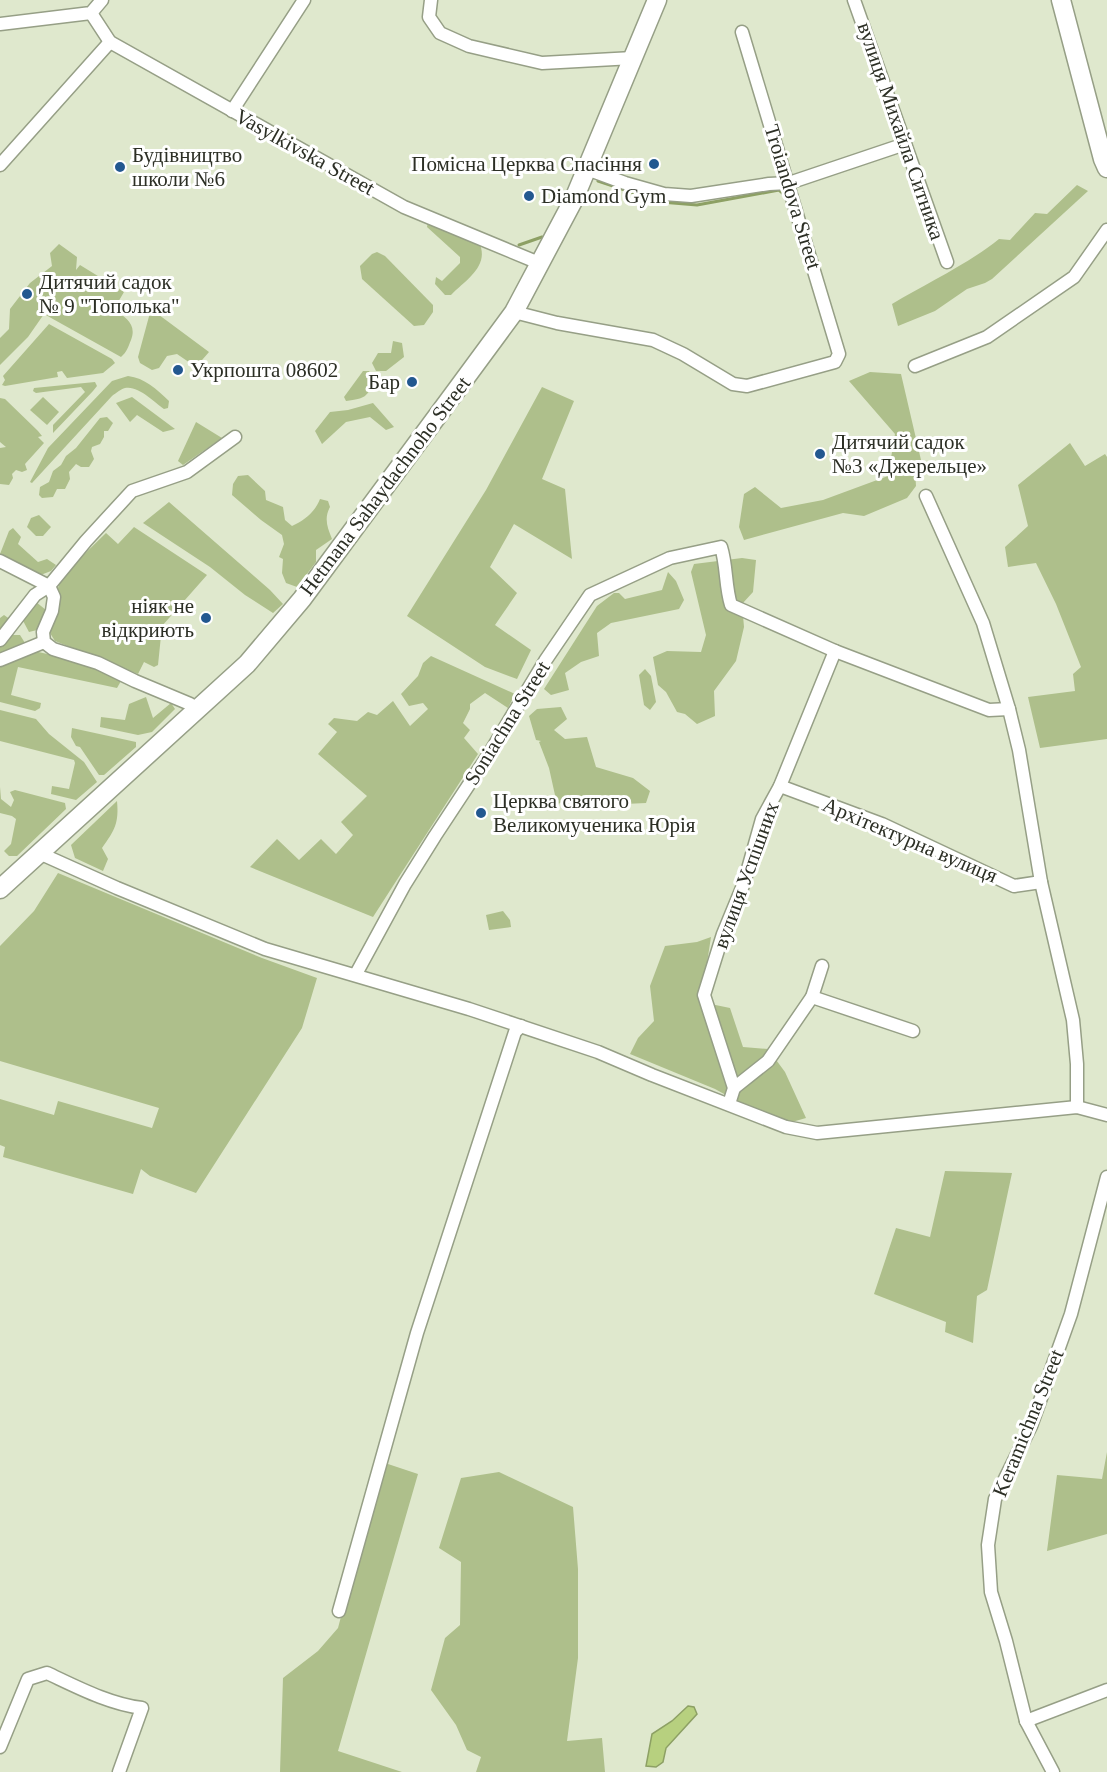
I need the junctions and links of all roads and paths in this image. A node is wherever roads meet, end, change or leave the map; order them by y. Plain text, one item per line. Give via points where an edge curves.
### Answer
1 (102, 0) edge
2 (304, 0) edge
3 (430, 0) edge
4 (657, 0) edge
5 (854, 0) edge
6 (1061, 0) edge
7 (90, 13) junction
8 (0, 24) edge
9 (742, 32) dead end
10 (111, 42) junction
11 (633, 58) junction
12 (232, 111) junction
13 (905, 144) junction
14 (0, 165) edge
15 (1107, 168) edge
16 (587, 169) junction
17 (789, 183) junction
18 (1107, 230) edge
19 (947, 262) dead end
20 (539, 263) junction
21 (514, 312) junction
22 (915, 366) dead end
23 (236, 436) dead end
24 (926, 496) dead end
25 (0, 561) edge
26 (49, 586) junction
27 (0, 640) edge
28 (44, 642) junction
29 (835, 651) junction
30 (0, 660) edge
31 (198, 709) junction
32 (1009, 709) junction
33 (780, 786) junction
34 (39, 853) junction
35 (1041, 882) junction
36 (0, 889) edge
37 (822, 966) dead end
38 (356, 974) junction
39 (812, 997) junction
40 (521, 1026) junction
41 (913, 1031) dead end
42 (734, 1088) junction
43 (729, 1104) junction
44 (1077, 1107) junction
45 (1107, 1115) edge
46 (1107, 1177) edge
47 (339, 1611) dead end
48 (1107, 1690) edge
49 (1026, 1721) junction
50 (0, 1747) edge
51 (119, 1772) edge
52 (1053, 1772) edge

1 - 7 street
2 - 12 street
3 - 11 street via 429,17 440,33 469,46 542,63
4 - 11 main road, Hetmana Sahaydachnoho Street
5 - 13 street, вулиця Михайла Ситника
6 - 15 main road
7 - 8 street
7 - 10 street, Vasylkivska Street
9 - 17 street, Troiandova Street
10 - 12 street, Vasylkivska Street
10 - 14 street
11 - 16 main road, Hetmana Sahaydachnoho Street
12 - 20 street, Vasylkivska Street via 404,207
13 - 17 street
13 - 19 street, вулиця Михайла Ситника
16 - 17 street via 664,194 691,196
16 - 20 main road, Hetmana Sahaydachnoho Street
17 - 21 street, Troiandova Street via 839,354 835,362 747,386 733,384 653,340
18 - 22 street via 1074,277 987,337
20 - 21 main road, Hetmana Sahaydachnoho Street
21 - 31 main road, Hetmana Sahaydachnoho Street via 302,599 247,664
23 - 26 street via 186,472 132,491
24 - 32 street via 983,623
25 - 26 street
26 - 27 street via 35,595
26 - 28 street via 54,597
28 - 30 street
28 - 31 street
29 - 32 street via 989,710
29 - 33 street, вулиця Успішних
29 - 38 street, Soniachna Street via 731,605 721,547 670,558 590,595 544,661 405,884
31 - 34 main road, Hetmana Sahaydachnoho Street
32 - 35 street
33 - 35 street, Архітектурна вулиця via 882,824 1014,886
33 - 42 street, вулиця Успішних via 762,819 704,995
34 - 36 main road, Hetmana Sahaydachnoho Street
34 - 38 street via 265,949
35 - 44 street via 1072,1020
37 - 39 street
38 - 40 street
39 - 41 street
39 - 42 street via 768,1061
40 - 43 street
40 - 47 street via 515,1032 417,1333
42 - 43 street
43 - 44 street via 786,1126 817,1133
44 - 45 street
46 - 49 street, Keramichna Street via 1071,1314 1031,1426 995,1499 988,1545 991,1592
48 - 49 street
49 - 52 street, Keramichna Street
50 - 51 street via 28,1679 47,1673 88,1692 142,1708

